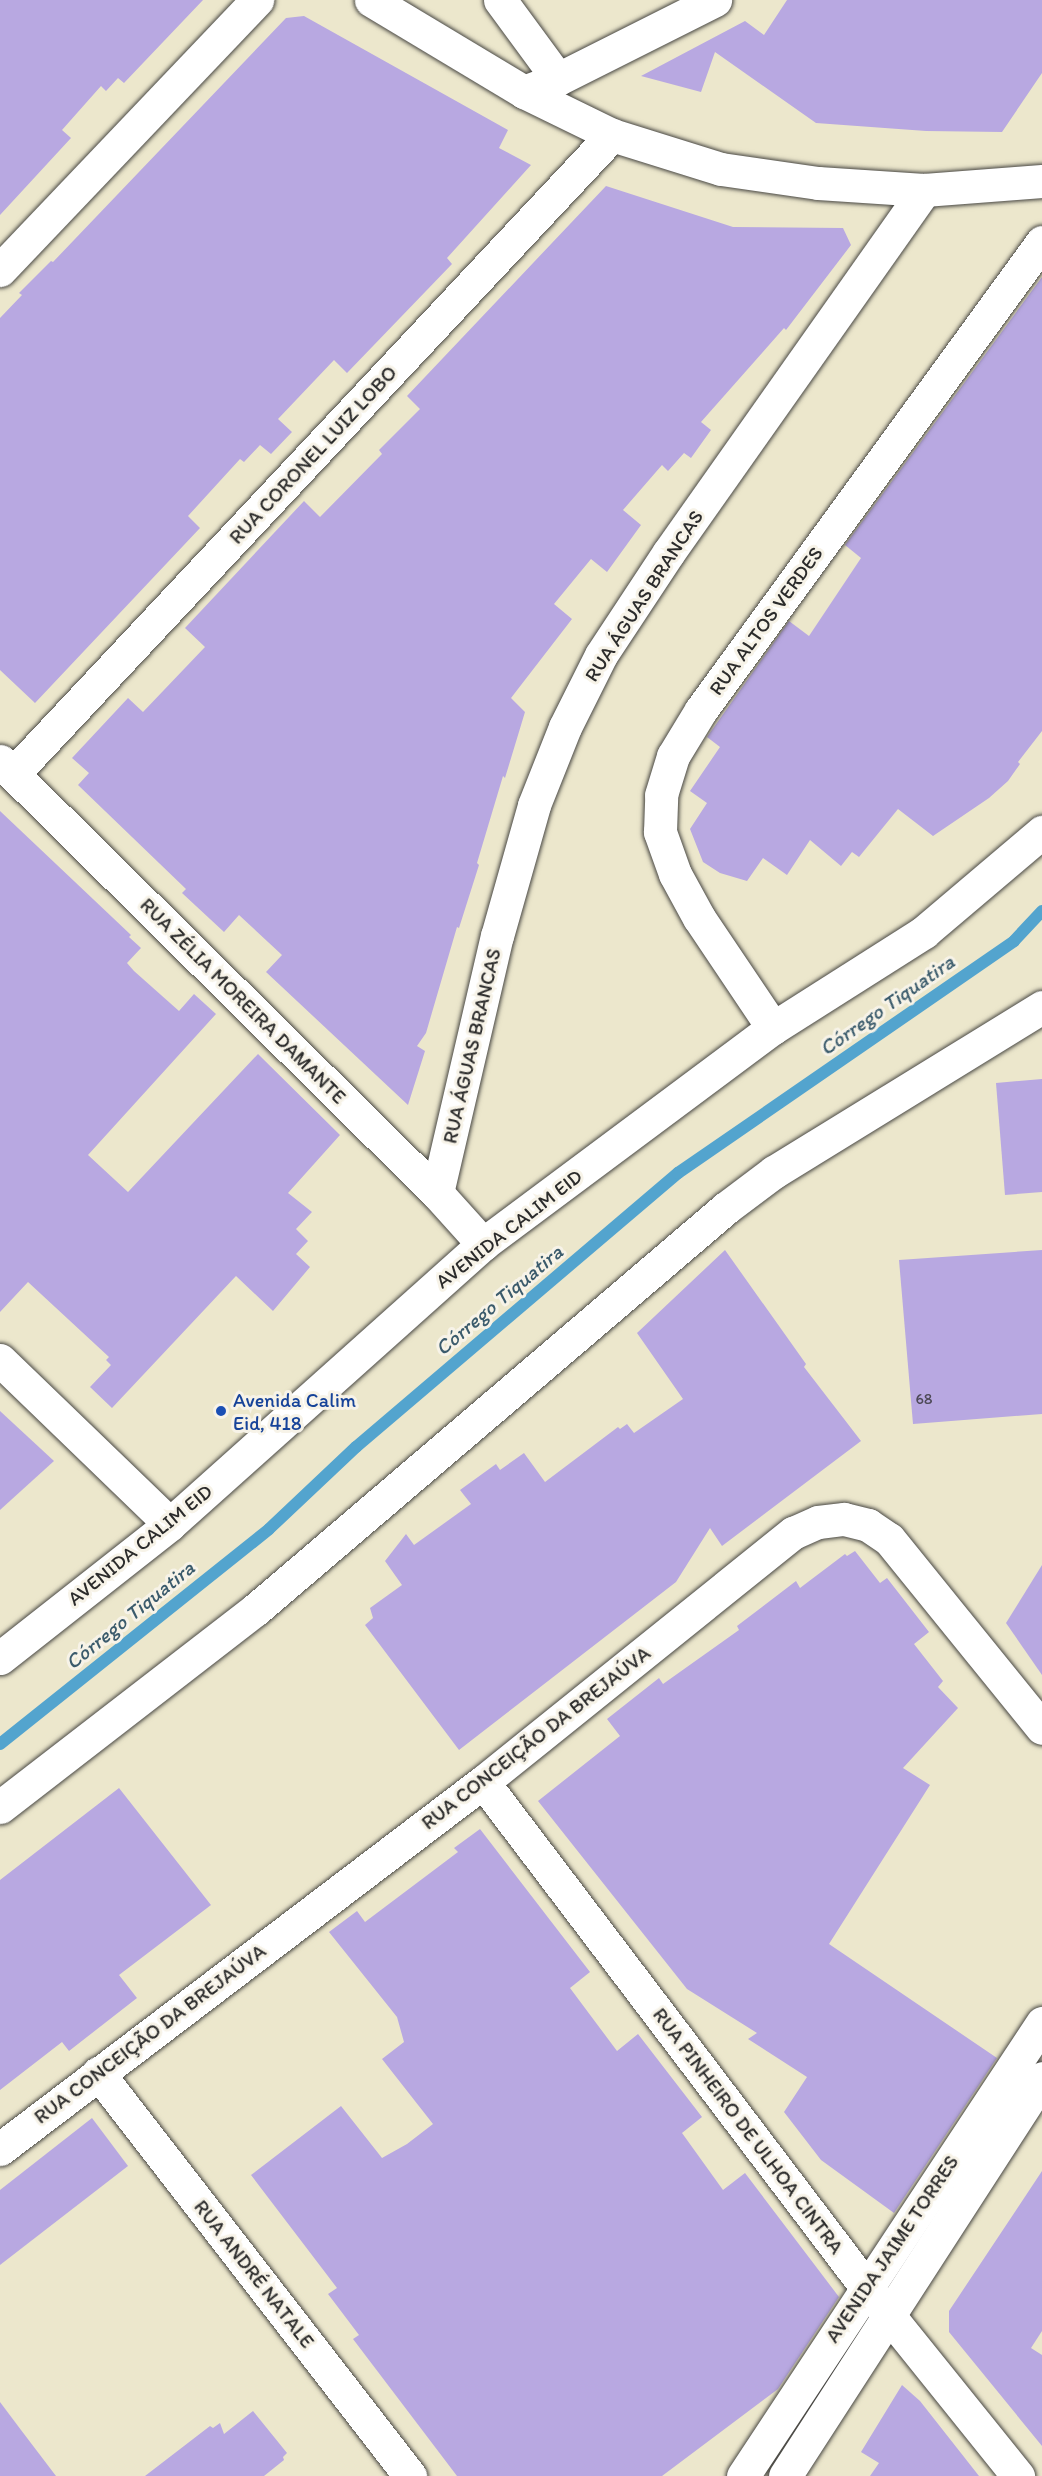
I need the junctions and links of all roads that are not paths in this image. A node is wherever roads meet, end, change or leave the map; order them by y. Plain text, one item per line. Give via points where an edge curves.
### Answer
1 (257, 0) edge
2 (371, 0) edge
3 (500, 0) edge
4 (715, 0) edge
5 (558, 79) junction
6 (524, 93) junction
7 (612, 135) junction
8 (1042, 182) edge
9 (924, 190) junction
10 (1042, 242) edge
11 (0, 270) edge
12 (7, 767) edge
13 (1042, 832) edge
14 (1042, 1007) edge
15 (773, 1028) junction
16 (437, 1193) junction
17 (483, 1244) junction
18 (0, 1360) edge
19 (170, 1524) junction
20 (0, 1658) edge
21 (1042, 1728) edge
22 (483, 1782) junction
23 (0, 1807) edge
24 (1042, 2023) edge
25 (98, 2073) junction
26 (1042, 2078) edge
27 (0, 2149) edge
28 (866, 2287) junction
29 (889, 2316) junction
30 (410, 2476) edge
31 (743, 2476) edge
32 (785, 2476) edge
33 (1018, 2476) edge

1 - 11 street
2 - 6 street
3 - 5 street
4 - 5 street
5 - 6 street
6 - 7 street
7 - 9 street via 721,170 818,183
7 - 12 street, RUA CORONEL LUIZ LOBO
8 - 9 street
9 - 16 street, RUA ÁGUAS BRANCAS via 669,552 601,655 564,727 534,805 497,936
10 - 15 street, RUA ALTOS VERDES via 701,710 673,756 661,795 660,832 671,864 699,918
12 - 16 street, RUA ZÉLIA MOREIRA DAMANTE
13 - 15 street, AVENIDA CALIM EID via 924,932
14 - 23 street via 774,1172 726,1208 255,1610
15 - 17 street, AVENIDA CALIM EID
16 - 17 street, RUA ZÉLIA MOREIRA DAMANTE
17 - 19 street, AVENIDA CALIM EID
18 - 19 street
19 - 20 street, AVENIDA CALIM EID
21 - 22 street, RUA CONCEIÇÃO DA BREJAÚVA via 889,1539 868,1525 844,1519 818,1522 793,1533
22 - 25 street, RUA CONCEIÇÃO DA BREJAÚVA
22 - 28 street, RUA PINHEIRO DE ULHOA CINTRA
24 - 28 street, AVENIDA JAIME TORRES
25 - 27 street, RUA CONCEIÇÃO DA BREJAÚVA
25 - 30 street, RUA ANDRÉ NATALE
26 - 29 street, AVENIDA JAIME TORRES
28 - 29 street, RUA PINHEIRO DE ULHOA CINTRA
28 - 31 street, AVENIDA JAIME TORRES
29 - 32 street, AVENIDA JAIME TORRES
29 - 33 street, RUA PINHEIRO DE ULHOA CINTRA

